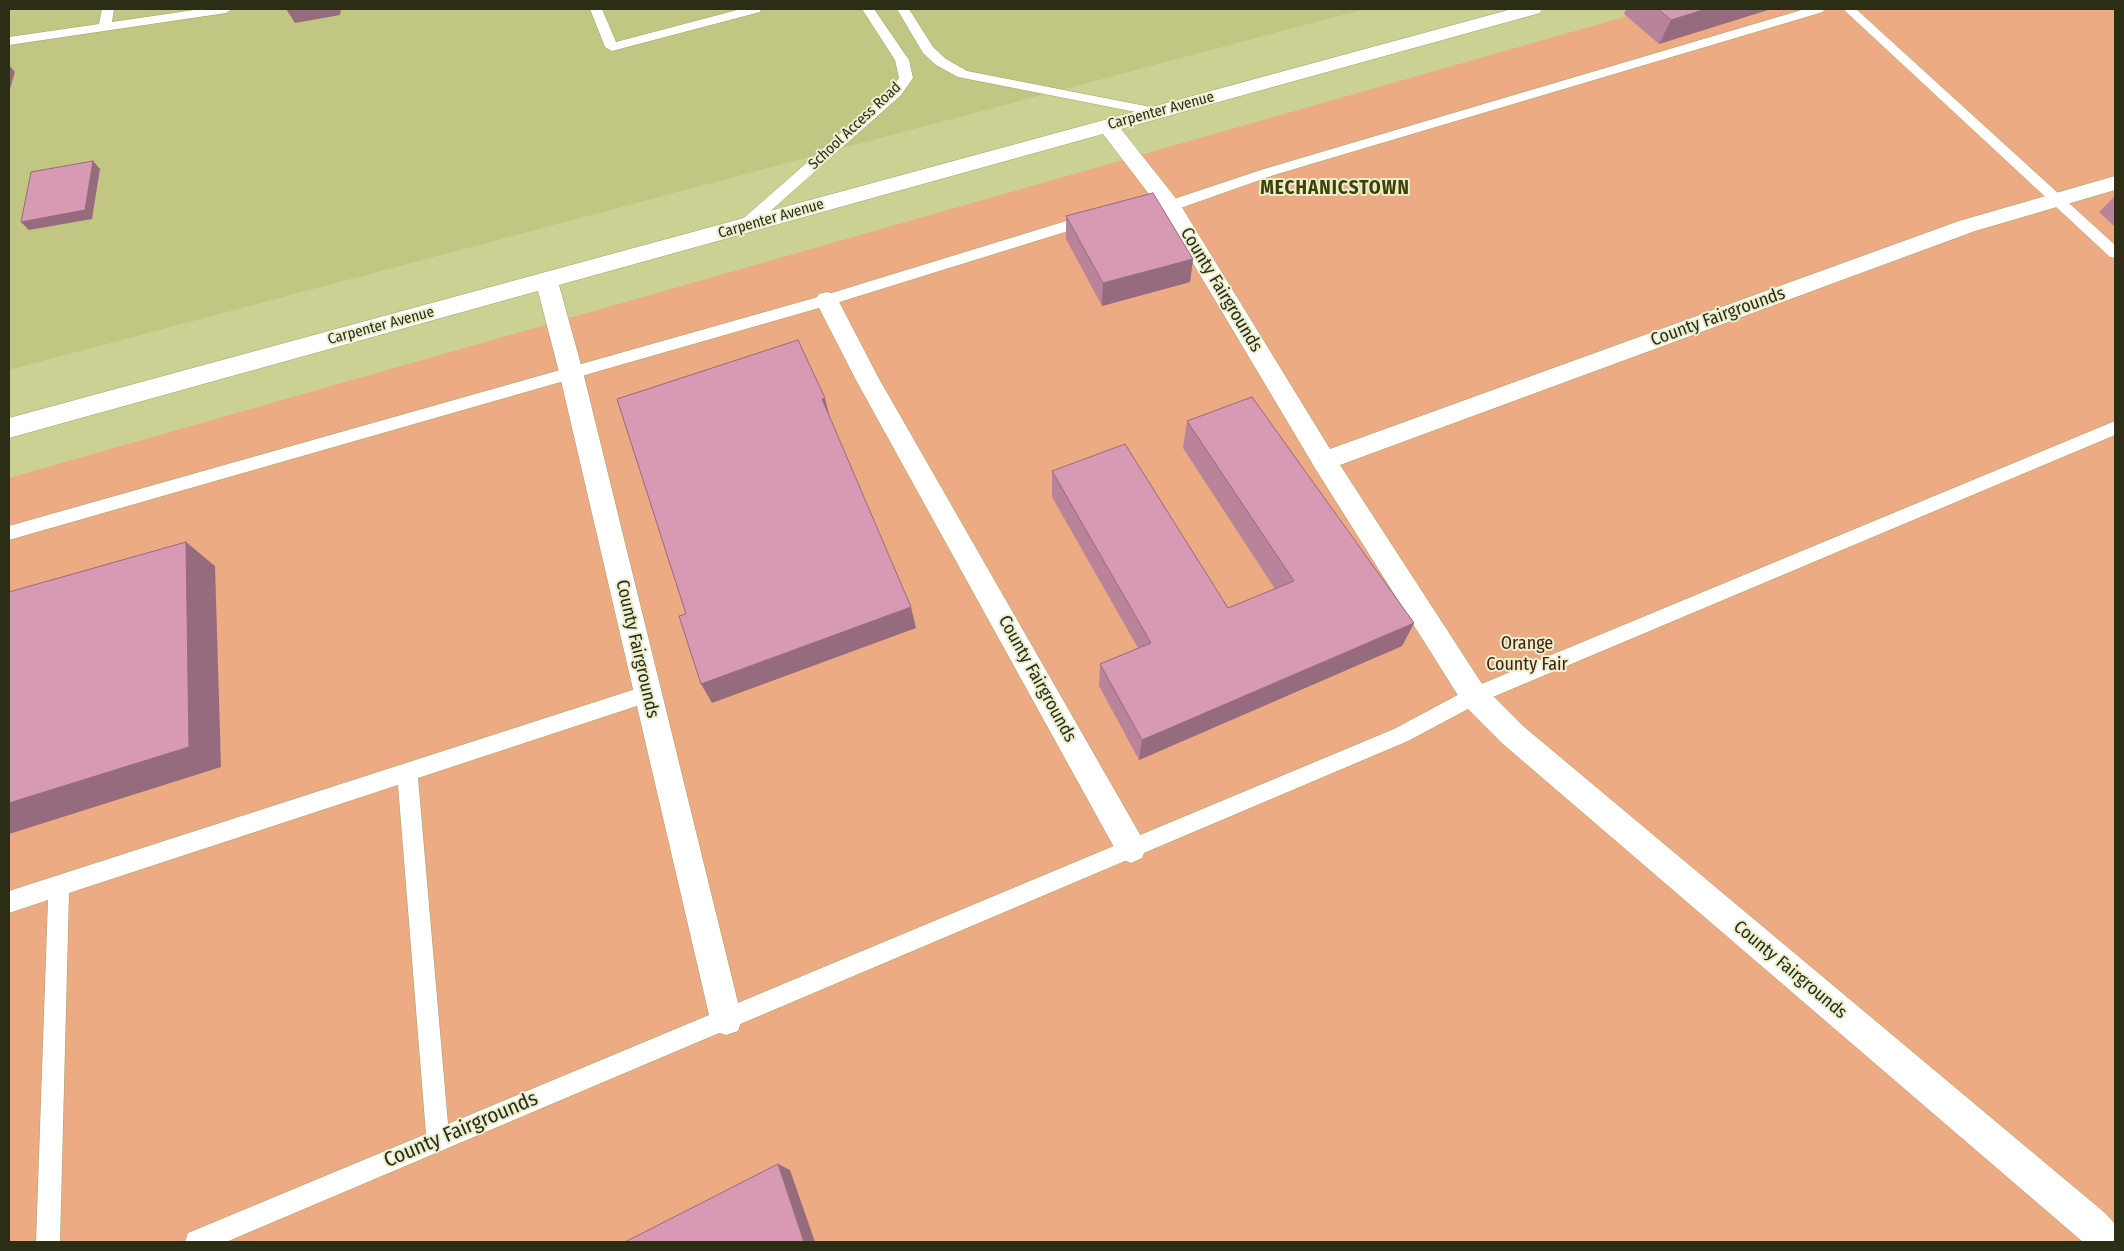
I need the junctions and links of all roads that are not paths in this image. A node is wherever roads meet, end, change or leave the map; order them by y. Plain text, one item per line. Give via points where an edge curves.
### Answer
1 (108, 9) edge
2 (226, 9) edge
3 (596, 9) edge
4 (755, 9) edge
5 (868, 9) edge
6 (903, 9) edge
7 (1533, 9) edge
8 (1818, 9) edge
9 (1849, 9) edge
10 (105, 27) junction
11 (9, 41) edge
12 (915, 55) junction
13 (1161, 113) junction
14 (1107, 126) junction
15 (2115, 183) edge
16 (2057, 199) junction
17 (1158, 201) junction
18 (1106, 214) edge
19 (743, 227) junction
20 (2115, 253) edge
21 (547, 281) junction
22 (827, 300) junction
23 (571, 372) junction
24 (9, 428) edge
25 (2115, 428) edge
26 (1324, 461) junction
27 (9, 533) edge
28 (648, 694) junction
29 (1474, 696) junction
30 (407, 772) junction
31 (1131, 848) junction
32 (59, 886) junction
33 (9, 902) edge
34 (726, 1019) junction
35 (438, 1140) junction
36 (48, 1242) edge
37 (197, 1242) edge
38 (2108, 1242) edge

1 - 10 lane
2 - 10 lane
3 - 4 lane via 612,47 693,21
5 - 12 lane, School Access Road
6 - 12 lane, School Access Road
7 - 13 street, Carpenter Avenue
8 - 17 lane via 1279,169
9 - 16 lane
10 - 11 lane
12 - 13 lane, School Access Road via 940,62 963,74
12 - 19 lane, School Access Road via 906,78 896,92
13 - 14 street, Carpenter Avenue
14 - 17 street, County Fairgrounds
14 - 19 street, Carpenter Avenue
15 - 16 street, County Fairgrounds
16 - 20 lane
16 - 26 street, County Fairgrounds via 1967,226
17 - 26 street, County Fairgrounds
18 - 22 lane
19 - 21 street, Carpenter Avenue
21 - 23 street, County Fairgrounds
21 - 24 street, Carpenter Avenue
22 - 23 lane
22 - 31 street, County Fairgrounds via 868,380
23 - 27 lane
23 - 28 street, County Fairgrounds
25 - 29 lane
26 - 29 street, County Fairgrounds
28 - 30 lane
28 - 34 street, County Fairgrounds
29 - 31 lane, County Fairgrounds via 1400,735
29 - 38 street, County Fairgrounds via 1513,735
30 - 32 lane
30 - 35 lane
31 - 34 lane, County Fairgrounds
32 - 33 lane
32 - 36 lane
34 - 35 lane, County Fairgrounds
35 - 37 lane, County Fairgrounds

